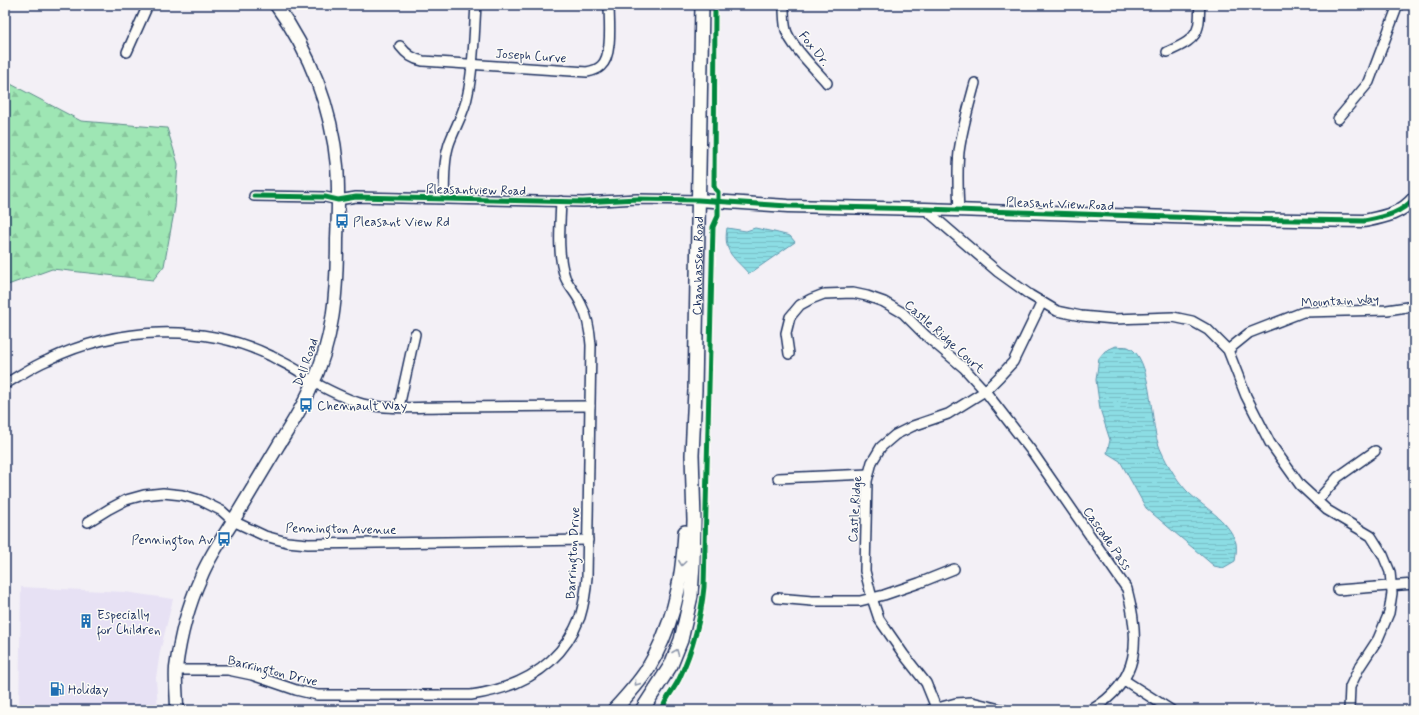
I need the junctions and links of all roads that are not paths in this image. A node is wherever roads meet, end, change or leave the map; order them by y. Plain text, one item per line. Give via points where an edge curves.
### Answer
1 (148, 5) edge
2 (276, 5) edge
3 (476, 5) edge
4 (609, 5) edge
5 (702, 5) edge
6 (784, 5) edge
7 (1200, 5) edge
8 (1398, 5) edge
9 (400, 46) dead end
10 (127, 52) dead end
11 (1167, 52) dead end
12 (472, 64) junction
13 (827, 83) dead end
14 (975, 83) dead end
15 (1338, 119) dead end
16 (254, 196) dead end
17 (1414, 198) edge
18 (444, 199) junction
19 (338, 200) junction
20 (698, 200) junction
21 (561, 202) junction
22 (925, 209) junction
23 (959, 210) junction
24 (1042, 302) junction
25 (1414, 306) edge
26 (415, 334) dead end
27 (1228, 350) junction
28 (789, 354) dead end
29 (314, 383) junction
30 (5, 384) edge
31 (985, 391) junction
32 (590, 406) junction
33 (399, 407) junction
34 (1375, 451) dead end
35 (692, 455) junction
36 (869, 474) junction
37 (778, 478) dead end
38 (1317, 501) junction
39 (233, 521) junction
40 (88, 522) dead end
41 (588, 540) junction
42 (954, 569) dead end
43 (1414, 584) edge
44 (1391, 586) junction
45 (1338, 590) dead end
46 (777, 598) dead end
47 (872, 598) junction
48 (176, 670) junction
49 (1124, 680) junction
50 (177, 709) edge
51 (614, 710) edge
52 (642, 710) edge
53 (935, 710) edge
54 (1004, 710) edge
55 (1091, 710) edge
56 (1171, 710) edge
57 (1349, 710) edge

1 - 10 street
2 - 19 street, Dell Road via 299,41 323,97 336,157
3 - 12 street
4 - 12 street, Joseph Curve via 607,60 595,70 587,72
5 - 20 main road, Chanhassen Road
6 - 13 street, Fox Dr. via 786,32
7 - 11 street via 1198,28 1192,37 1183,45
8 - 15 street via 1369,82
9 - 12 street, Joseph Curve via 414,59
12 - 18 street via 465,106 446,158
14 - 23 street via 959,151
16 - 19 street, Pleasantview Road via 325,197
17 - 23 street, Pleasant View Road via 1407,206 1396,212 1364,221
18 - 19 street, Pleasantview Road via 356,197
18 - 21 street, Pleasantview Road
19 - 29 street, Dell Road via 336,298 331,330
20 - 21 street, Pleasantview Road
20 - 22 street, Pleasant View Road via 788,206
20 - 35 main road, Chanhassen Road
21 - 32 street, Barrington Drive via 562,266 566,279 581,303 590,330
22 - 23 street, Pleasant View Road
22 - 24 street via 998,272
24 - 27 street via 1057,311 1081,316 1114,319 1174,317 1192,321 1208,330
24 - 31 street, Castle Ridge via 1013,362
25 - 27 street, Mountain Way via 1387,310 1302,312 1249,333
26 - 33 street
27 - 38 street via 1246,396 1270,442 1300,485
28 - 31 street, Castle Ridge Court via 786,333 790,317 800,304 824,294 867,296 903,313 964,368
29 - 30 street via 300,372 239,344 207,336 175,333 109,338 47,360
29 - 33 street via 363,404
29 - 39 street, Dell Road
31 - 36 street, Castle Ridge via 948,414 895,435 881,447 872,462
31 - 49 street, Cascade Pass via 1033,453 1127,589 1133,614 1135,641 1130,667
32 - 33 street
32 - 41 street, Barrington Drive
34 - 38 street via 1338,477
35 -> 51 main road via 679,589 656,654 646,671
52 -> 35 main road via 671,665 681,640 690,601 694,535
36 - 37 street
36 - 47 street, Castle Ridge via 865,571
38 - 44 street via 1370,536 1383,555 1390,572
39 - 40 street, Pennington Avenue via 222,511 200,500 163,493 126,500
39 - 41 street, Pennington Avenue via 266,536 308,544
39 - 48 street, Dell Road via 214,550 190,603
41 - 48 street, Barrington Drive via 585,598 580,617 559,652 545,666 510,687 471,695 317,695 228,670
42 - 47 street
43 - 44 street
44 - 45 street
44 - 57 street via 1390,613 1350,688
46 - 47 street via 860,601
47 - 53 street, Castle Ridge via 879,619 926,683
48 - 50 street, Dell Road
49 - 55 street, Cascade Pass via 1104,702
49 - 56 street
53 - 54 street via 956,703 972,702

